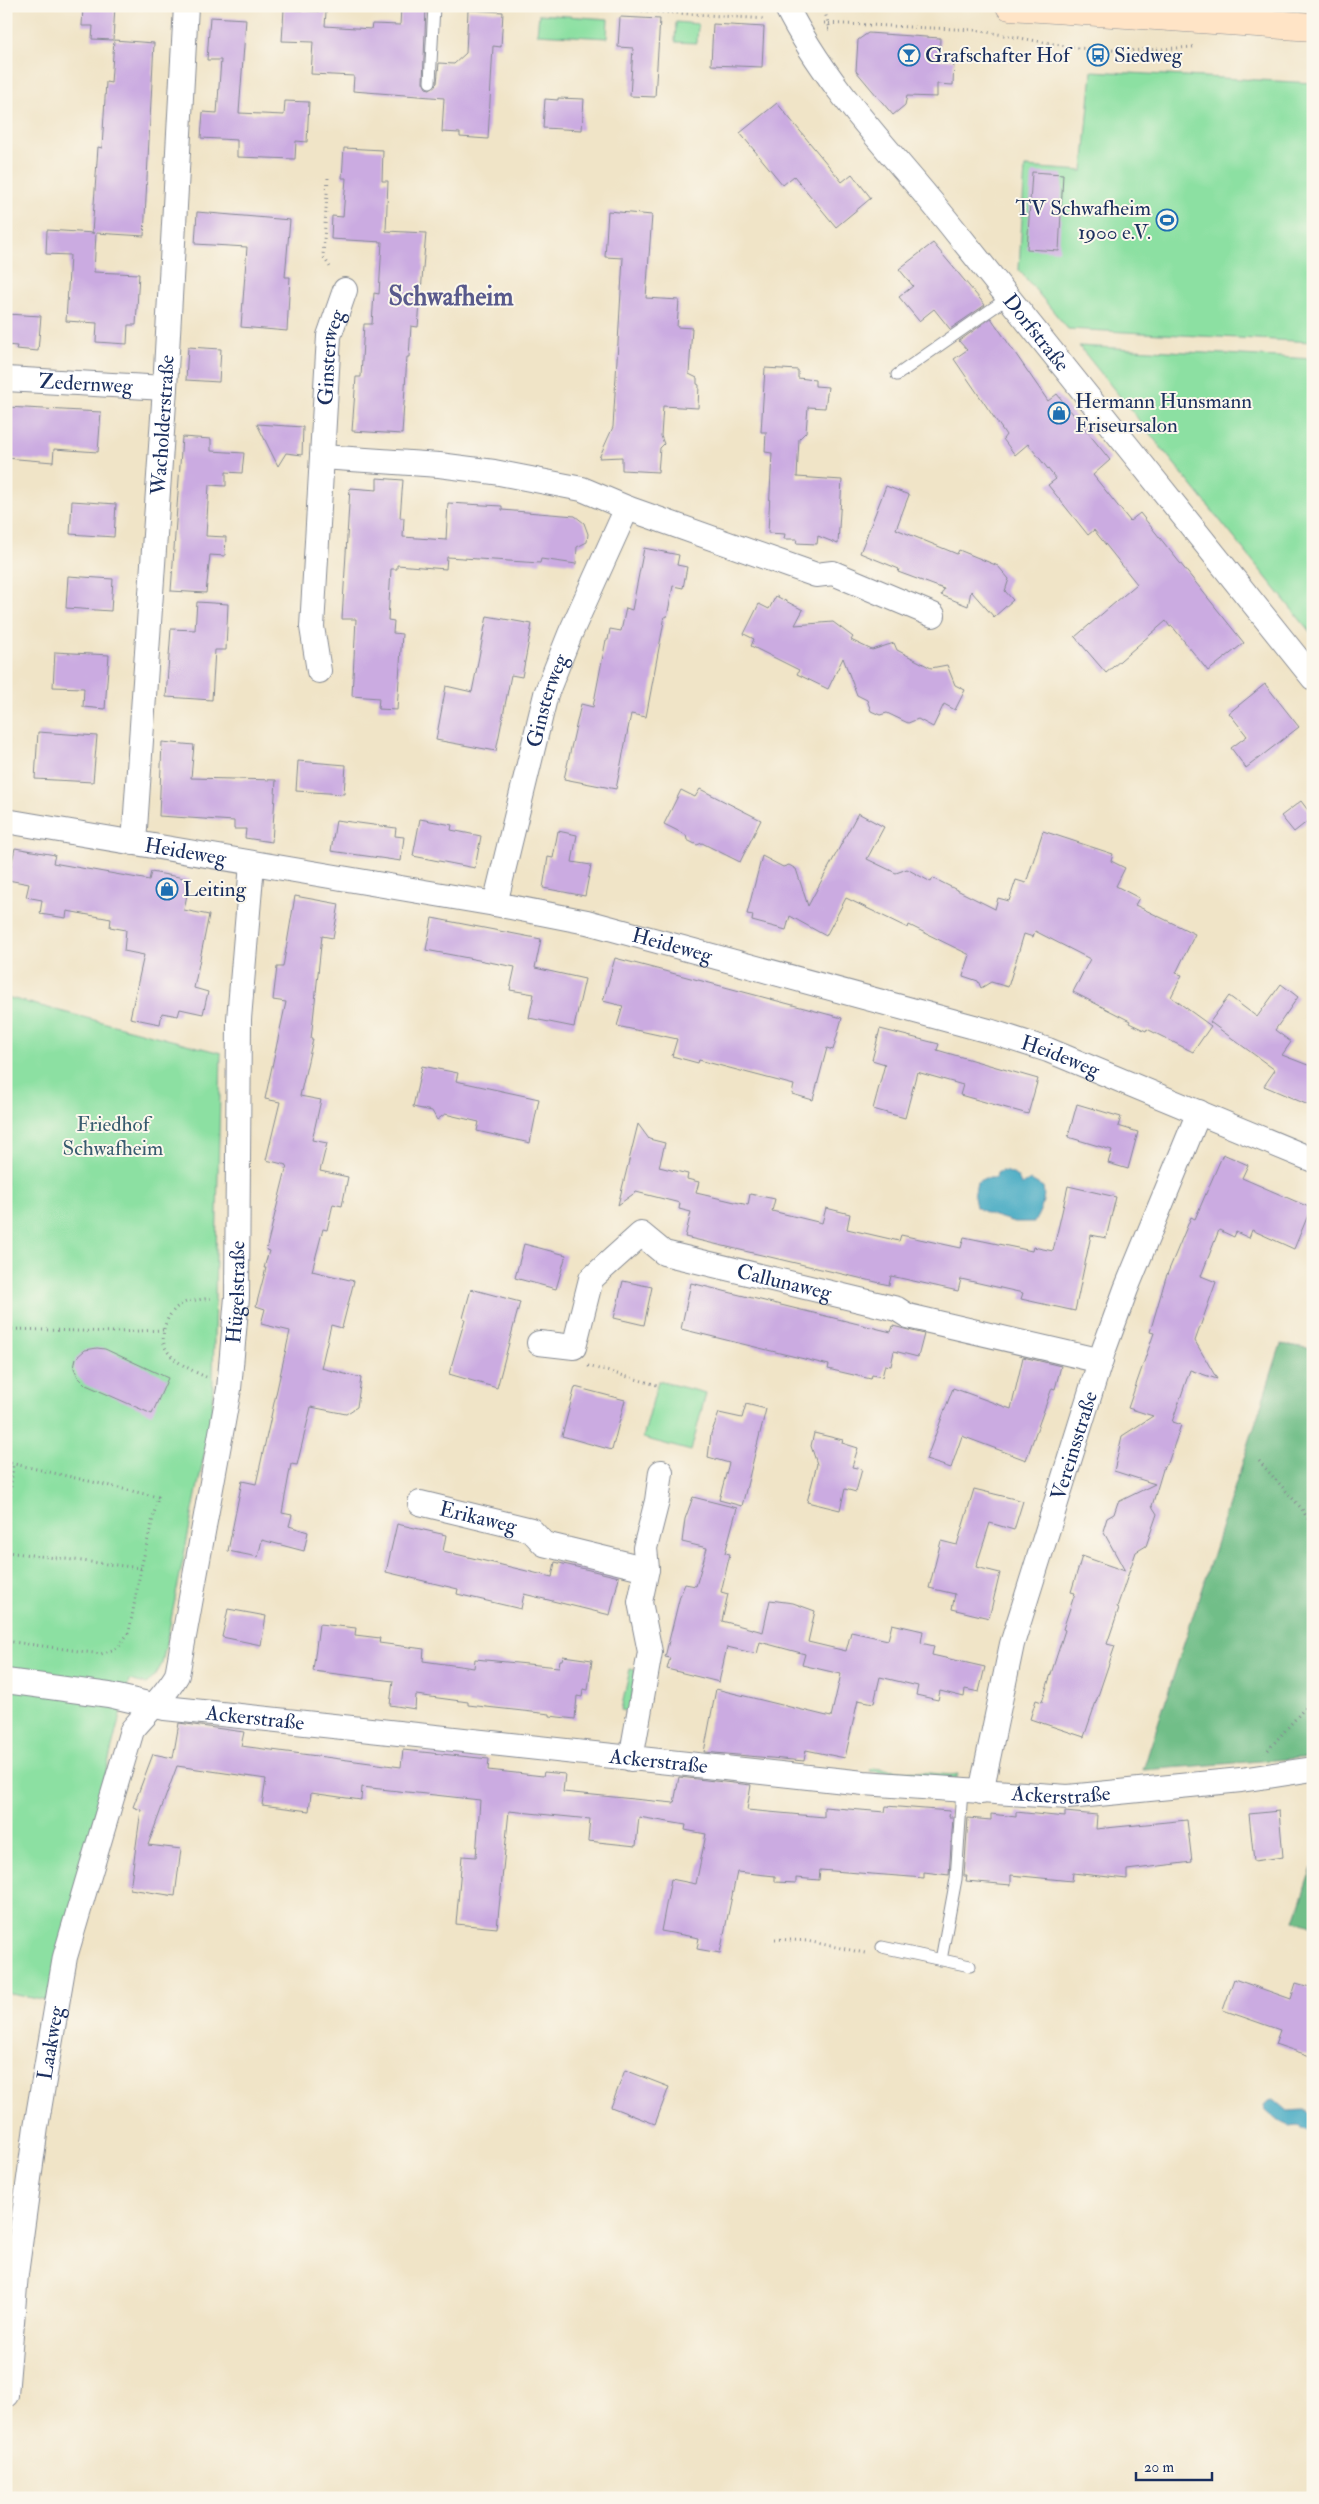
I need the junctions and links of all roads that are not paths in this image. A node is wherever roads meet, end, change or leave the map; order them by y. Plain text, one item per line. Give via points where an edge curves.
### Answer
1 (186, 6) edge
2 (434, 6) edge
3 (1010, 6) edge
4 (789, 14) edge
5 (1313, 27) edge
6 (430, 82) dead end
7 (345, 290) road end
8 (1009, 297) junction
9 (897, 375) dead end
10 (6, 379) edge
11 (164, 388) junction
12 (322, 457) junction
13 (627, 508) junction
14 (933, 615) dead end
15 (1310, 669) edge
16 (319, 671) dead end
17 (6, 821) edge
18 (134, 843) junction
19 (252, 864) junction
20 (495, 904) junction
21 (1199, 1112) junction
22 (1313, 1160) edge
23 (538, 1343) dead end
24 (1101, 1361) junction
25 (661, 1472) dead end
26 (420, 1504) dead end
27 (647, 1569) junction
28 (6, 1681) edge
29 (152, 1706) junction
30 (631, 1759) junction
31 (1313, 1769) edge
32 (971, 1791) junction
33 (882, 1947) road end
34 (941, 1960) junction
35 (970, 1966) dead end
36 (6, 2395) edge

1 - 11 street, Wacholderstraße
2 - 6 lane
3 - 5 main road
4 - 8 street, Dorfstraße via 848,104 923,190
7 - 12 street, Ginsterweg via 329,336
8 - 9 lane
8 - 15 street, Dorfstraße
10 - 11 street, Zedernweg
11 - 18 street, Wacholderstraße
12 - 13 street via 494,472 582,489
12 - 16 street, Ginsterweg via 312,627
13 - 14 street via 816,575 833,573
13 - 20 street, Ginsterweg via 546,694
17 - 18 street, Heideweg
18 - 19 street, Heideweg
19 - 20 street, Heideweg
19 - 29 street, Hügelstraße via 239,1019 236,1297 229,1389 177,1675 167,1694
20 - 21 street, Heideweg via 588,922 988,1031 1048,1050
21 - 22 street, Heideweg
21 - 24 street, Vereinsstraße via 1126,1289
23 - 24 street, Callunaweg via 574,1346 591,1280 641,1234 664,1253 897,1308 908,1316
24 - 32 street, Vereinsstraße via 1012,1644
25 - 27 street via 658,1501 645,1548
26 - 27 street, Erikaweg via 530,1530 544,1544
27 - 30 street via 640,1602 650,1652
28 - 29 street, Ackerstraße via 109,1695
29 - 30 street, Ackerstraße
29 - 36 street, Laakweg via 132,1730 65,1957 36,2127 16,2274
30 - 32 street, Ackerstraße
31 - 32 street, Ackerstraße via 1241,1780 1068,1797
32 - 34 lane
33 - 34 lane
34 - 35 lane

